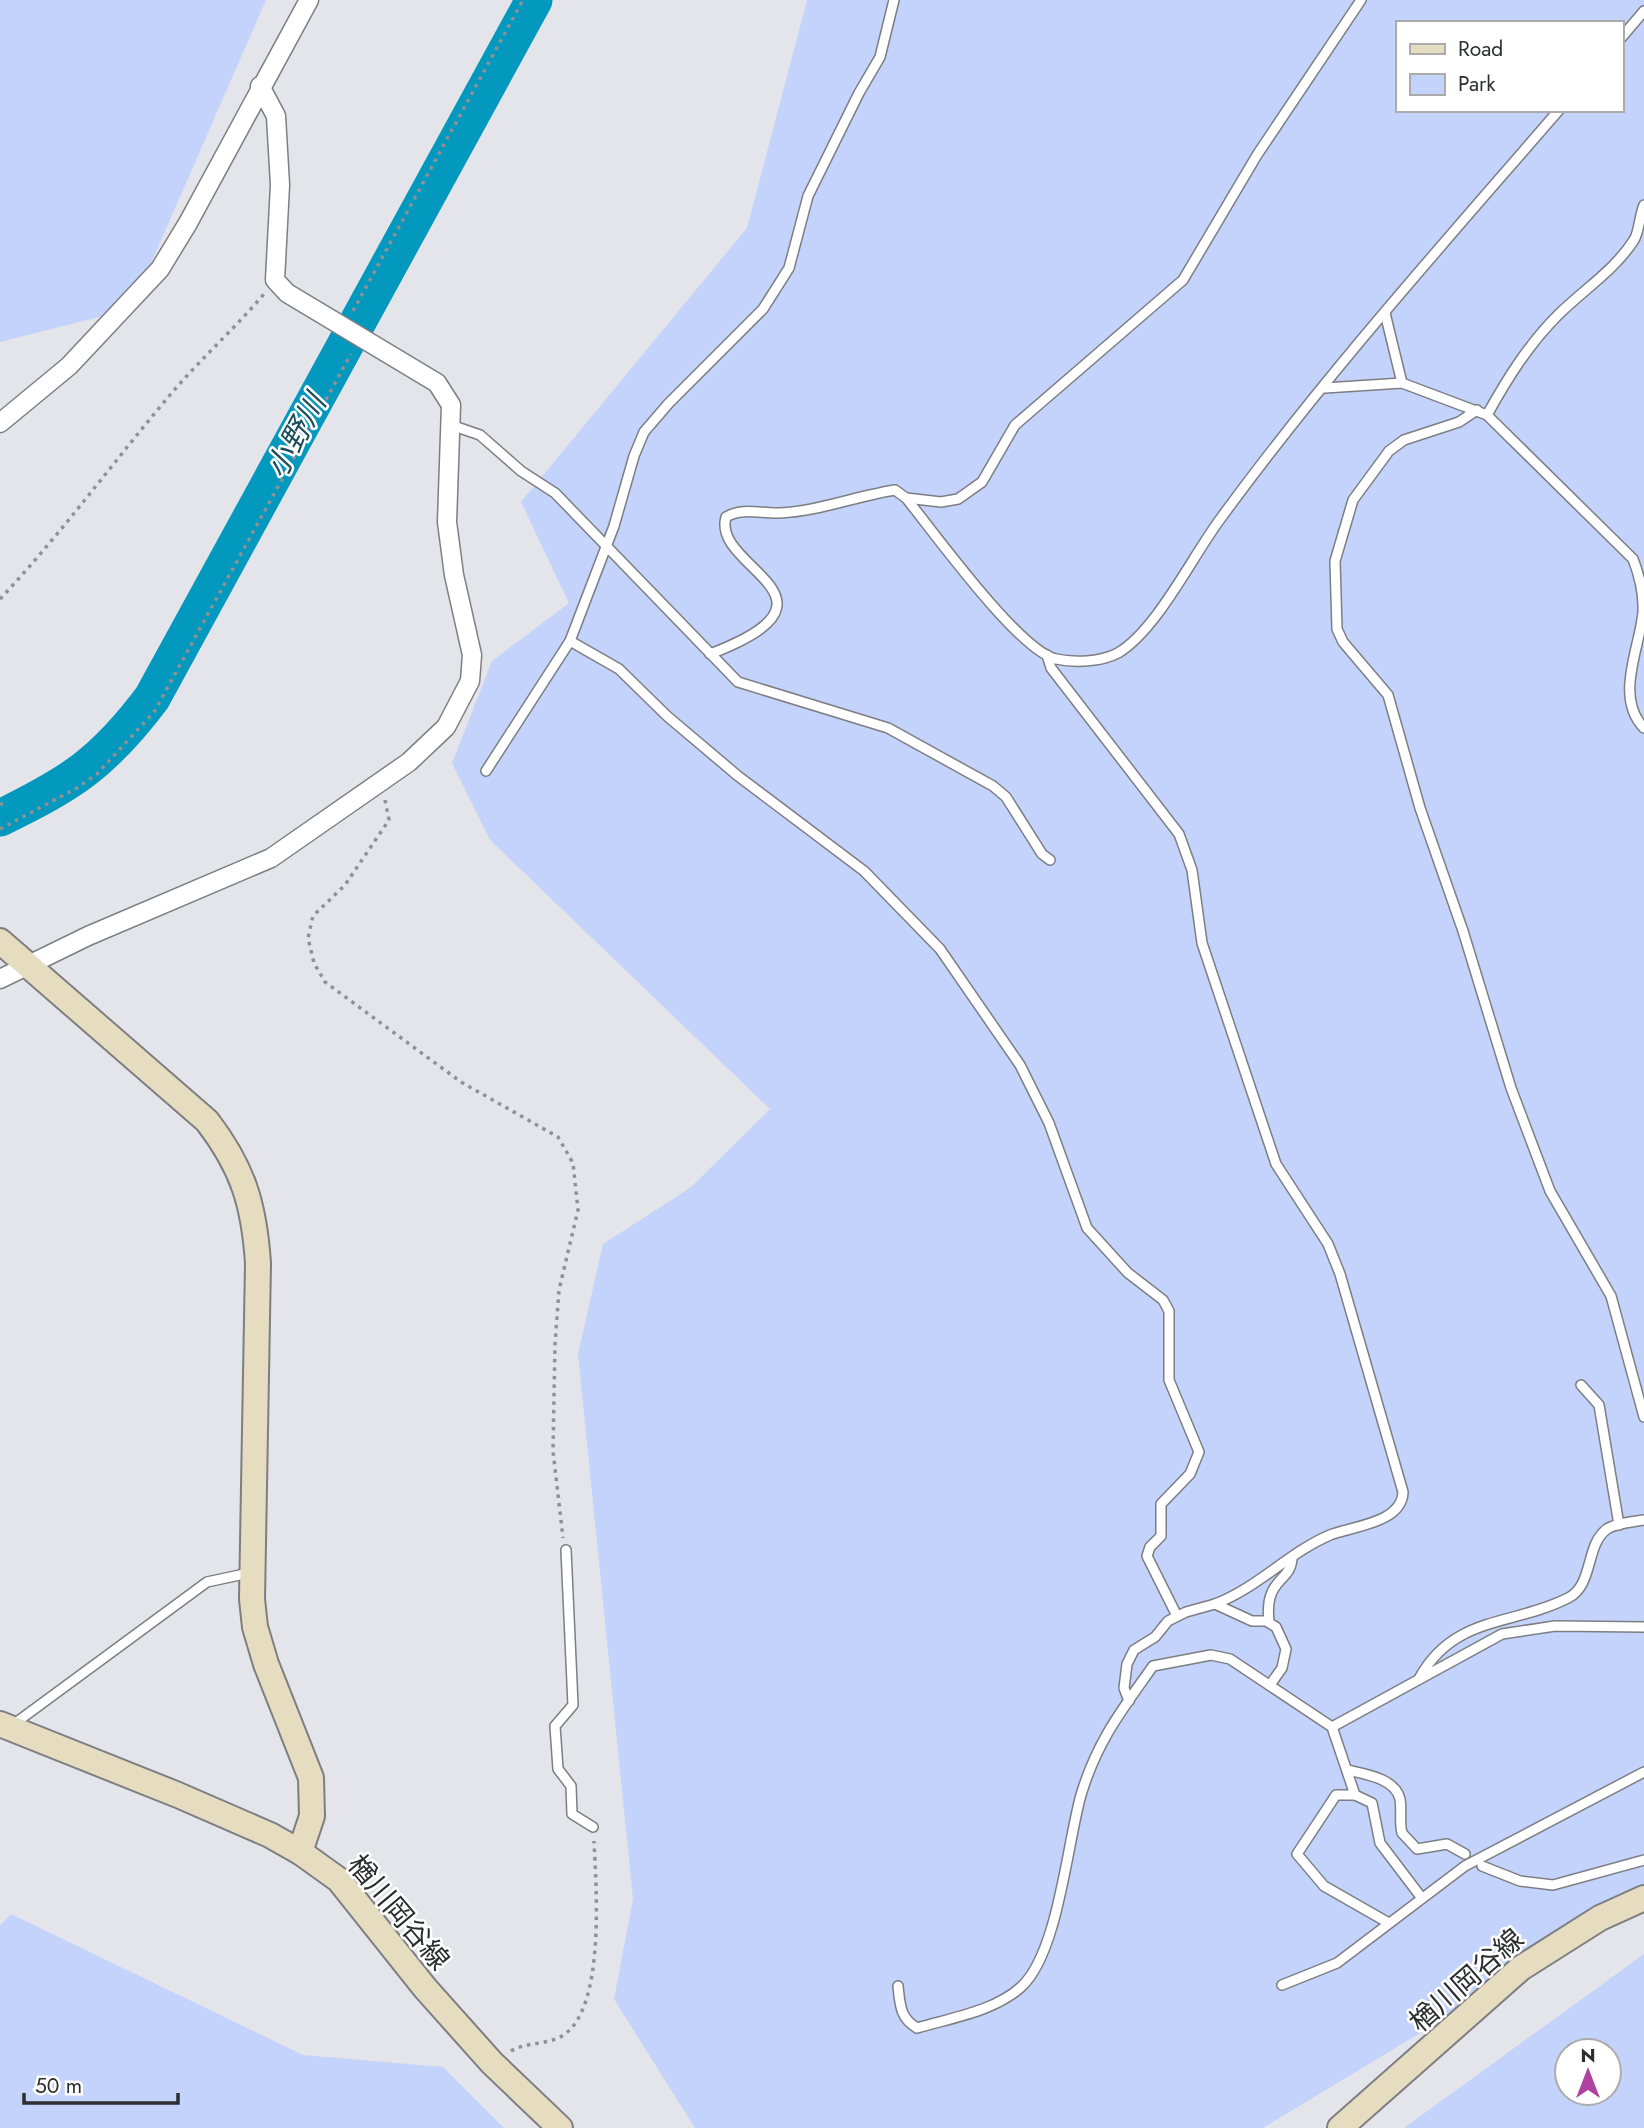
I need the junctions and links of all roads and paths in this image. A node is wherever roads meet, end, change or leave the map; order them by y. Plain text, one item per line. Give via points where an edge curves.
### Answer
1 (309, 0) edge
2 (523, 0) edge
3 (894, 0) edge
4 (1361, 0) edge
5 (1644, 11) edge
6 (1623, 36) edge
7 (260, 86) junction
8 (1557, 112) edge
9 (1644, 205) edge
10 (275, 280) junction
11 (1385, 313) junction
12 (353, 332) junction
13 (1402, 383) junction
14 (1325, 388) junction
15 (1477, 410) junction
16 (1487, 415) junction
17 (0, 424) edge
18 (450, 425) junction
19 (906, 498) junction
20 (606, 546) junction
21 (0, 599) edge
22 (570, 641) junction
23 (710, 654) junction
24 (1047, 655) junction
25 (1644, 728) edge
26 (486, 771) dead end
27 (380, 782) junction
28 (0, 829) edge
29 (1050, 860) dead end
30 (0, 941) edge
31 (27, 965) junction
32 (0, 979) edge
33 (1581, 1385) dead end
34 (1644, 1417) edge
35 (1644, 1520) edge
36 (1619, 1525) junction
37 (566, 1550) joint
38 (1292, 1558) junction
39 (252, 1572) junction
40 (1215, 1604) junction
41 (1177, 1616) junction
42 (1269, 1622) junction
43 (1644, 1627) edge
44 (1419, 1679) junction
45 (1270, 1685) junction
46 (1129, 1701) junction
47 (5, 1726) edge
48 (1332, 1727) junction
49 (1347, 1770) junction
50 (1644, 1772) edge
51 (1355, 1795) junction
52 (593, 1826) joint
53 (300, 1852) junction
54 (1465, 1854) dead end
55 (1644, 1860) edge
56 (1482, 1866) dead end
57 (1422, 1896) junction
58 (1644, 1898) edge
59 (1387, 1922) junction
60 (1282, 1985) dead end
61 (898, 1986) dead end
62 (492, 2063) junction
63 (560, 2128) edge
64 (1340, 2128) edge

1 - 7 street
2 - 12 path
3 - 20 lane via 880,57 808,196 789,268 763,309 644,432
4 - 19 lane via 1257,155 1183,280 1016,425 982,482 958,499
5 - 6 lane
7 - 10 street via 276,116 280,185
7 - 17 street via 160,269 69,366
8 - 11 lane
9 - 16 lane via 1636,237 1557,315 1513,368
10 - 12 street via 286,293
10 - 21 path via 177,387 49,547
11 - 13 lane
11 - 14 lane
12 - 18 street via 437,383 450,405
12 - 28 path via 153,712 97,774
13 - 14 lane
13 - 15 lane
14 - 24 lane via 1220,518 1139,634 1118,653 1090,661
15 - 16 lane
15 - 34 lane via 1459,422 1404,440 1389,451 1353,500 1335,561 1337,629 1388,695 1420,808 1516,1099 1550,1191 1611,1296
16 - 25 lane via 1633,559 1642,581 1643,612 1630,684 1632,709
18 - 20 lane via 480,435 521,471 555,492
18 - 27 street via 447,522 472,655 470,681 446,727
19 - 23 lane via 895,490 819,509 736,511 726,517 726,533 774,588 776,602 772,620 749,639
19 - 24 lane via 1026,642
20 - 22 lane
20 - 23 lane
22 - 26 lane
22 - 41 lane via 619,669 738,776 864,871 940,949 1020,1065 1049,1124 1087,1228 1169,1311 1169,1380 1199,1452 1190,1474 1161,1504 1161,1536 1147,1556
23 - 29 lane via 738,682 888,729 993,786 1006,797
24 - 38 lane via 1051,668 1179,834 1192,870 1202,943 1276,1164 1328,1244 1390,1442 1403,1492 1392,1513 1317,1541
27 - 31 street via 271,858
27 - 37 path via 389,820 345,885 313,916 308,937 311,950 326,982 461,1082 558,1137 573,1163 578,1210 559,1290 553,1451
30 - 31 main road
31 - 32 street
31 - 39 main road via 207,1121 245,1183 255,1220 258,1263
33 - 36 lane via 1599,1405
35 - 36 lane
36 - 44 lane via 1600,1537 1578,1591 1548,1606 1475,1627 1430,1659
37 - 52 lane via 573,1705 555,1726 558,1769 571,1786 572,1814
38 - 40 lane via 1244,1592
38 - 42 lane via 1290,1570 1273,1585 1269,1596
39 - 47 lane via 207,1582
39 - 53 main road via 255,1627 311,1778 312,1816
40 - 41 lane
40 - 42 lane
41 - 46 lane via 1134,1650 1124,1688
42 - 45 lane via 1286,1649 1282,1668
43 - 44 lane via 1555,1626 1502,1634
44 - 48 lane
45 - 46 lane via 1230,1659 1211,1654 1153,1666
45 - 48 lane
46 - 61 lane via 1098,1748 1081,1795 1044,1950 1023,1985 1005,2000 918,2028 906,2022
47 - 53 main road, 楢川岡谷線 via 201,1805
48 - 49 lane
49 - 51 lane
49 - 54 lane via 1371,1775 1394,1788 1400,1799 1402,1833 1417,1849 1447,1844
50 - 57 lane via 1465,1866
51 - 57 lane via 1372,1803 1380,1843
51 - 59 lane via 1336,1795 1297,1854 1324,1886
52 - 62 path via 598,1927 579,2021 562,2037 518,2047
53 - 62 main road, 楢川岡谷線 via 339,1880
55 - 56 lane via 1553,1885 1520,1881
57 - 59 lane
58 - 64 main road, 楢川岡谷線 via 1600,1918 1521,1968
59 - 60 lane via 1337,1963
62 - 63 main road, 楢川岡谷線

